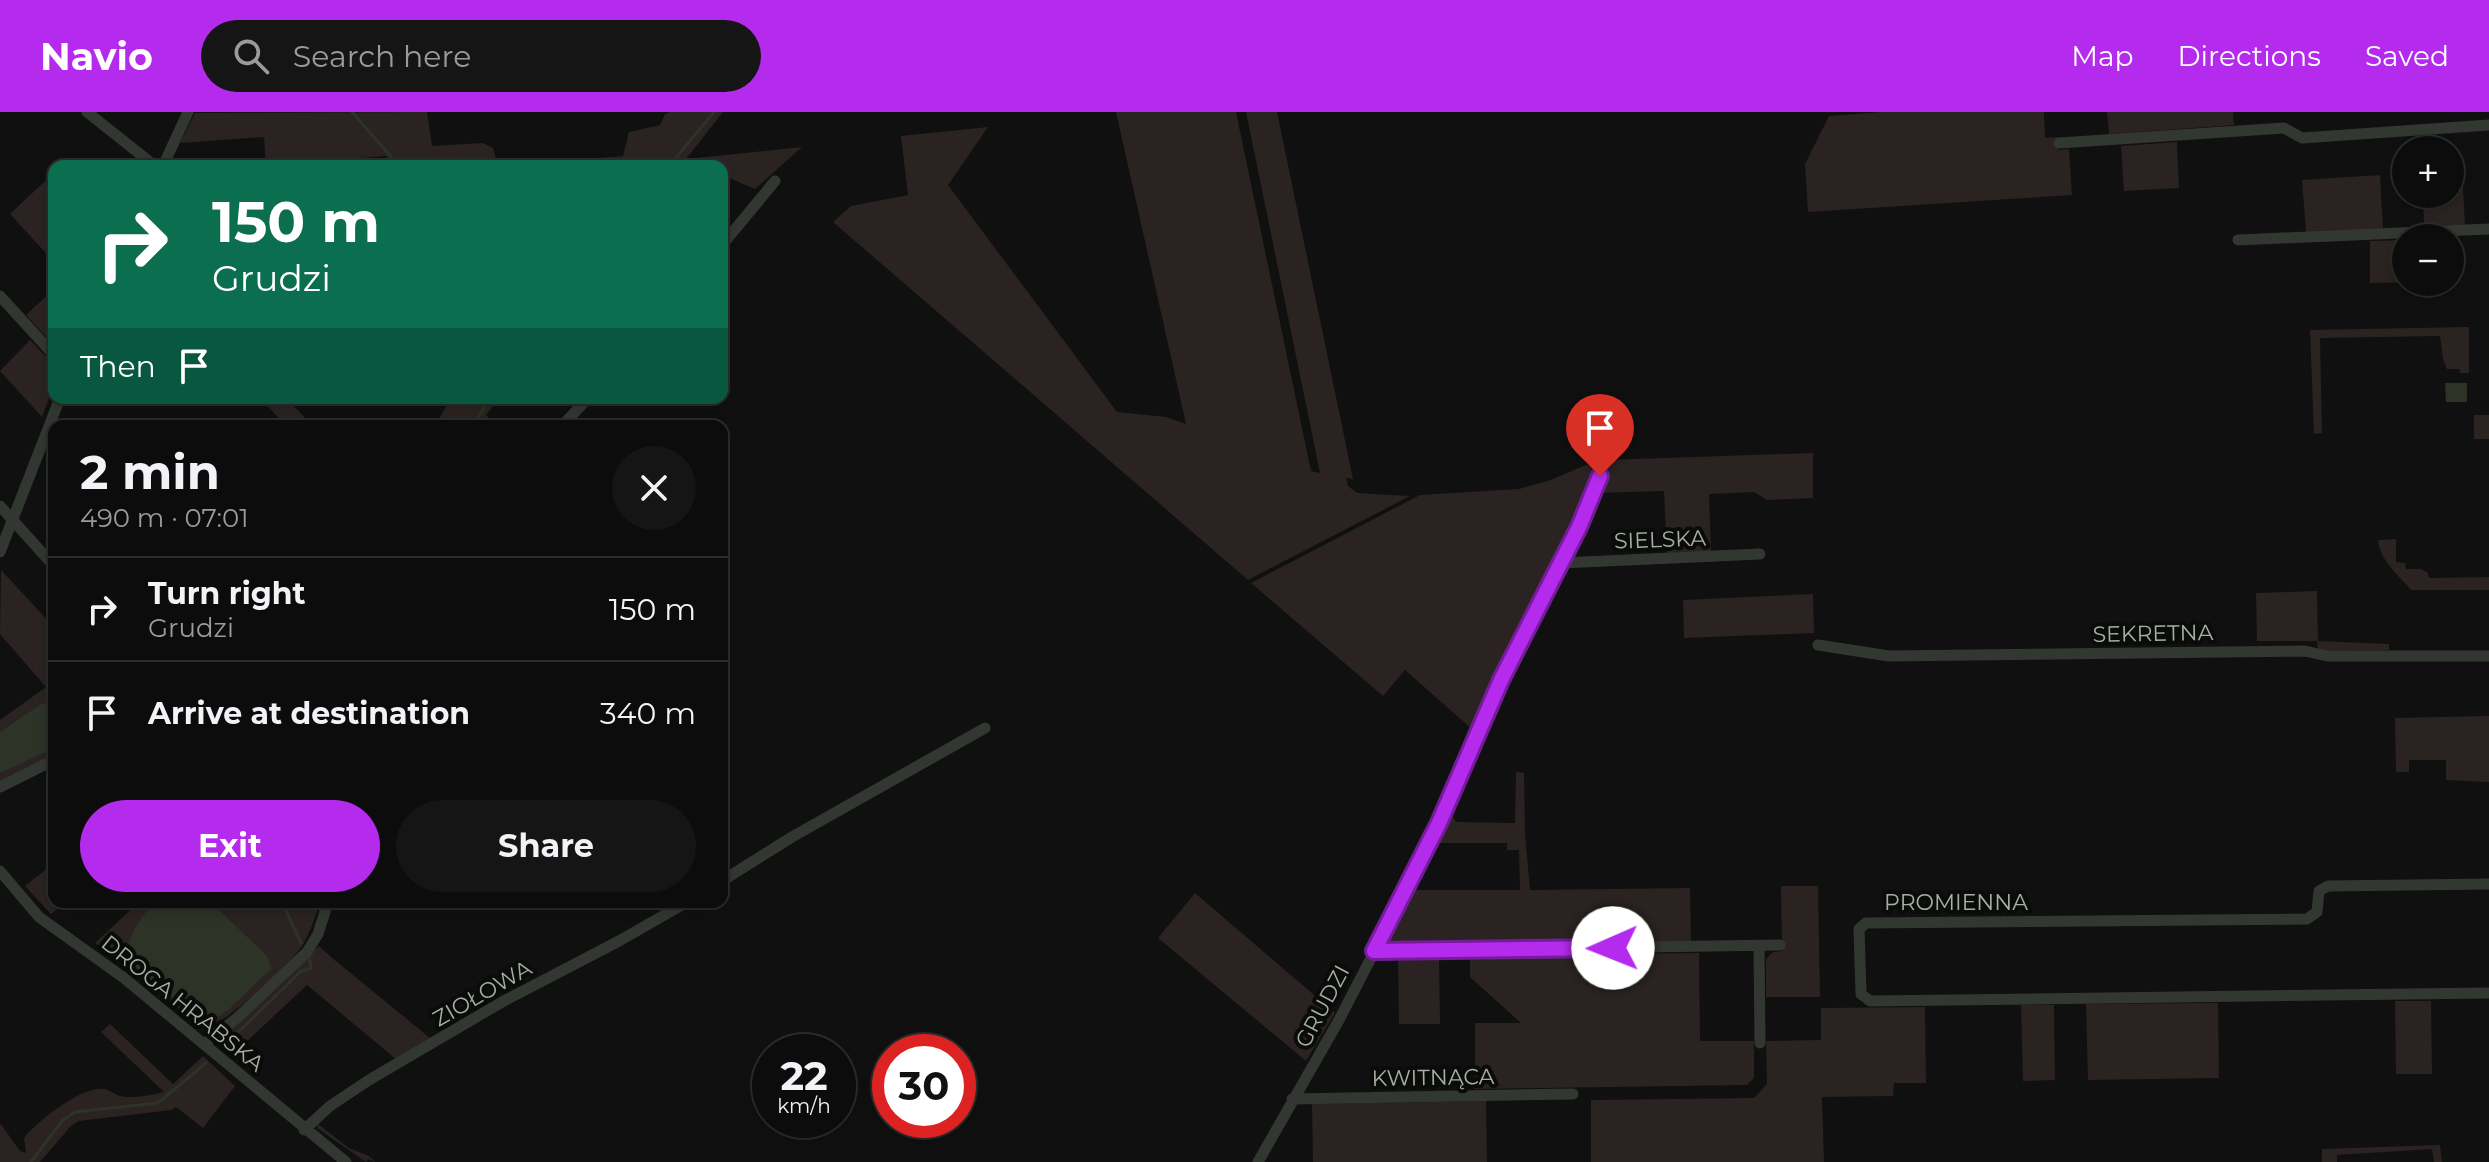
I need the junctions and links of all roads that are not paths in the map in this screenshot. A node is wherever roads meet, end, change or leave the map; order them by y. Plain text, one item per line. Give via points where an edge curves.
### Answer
1 (87, 112) edge
2 (188, 112) edge
3 (2489, 125) edge
4 (2059, 143) dead end
5 (147, 160) edge
6 (166, 160) edge
7 (775, 181) dead end
8 (2489, 229) edge
9 (728, 238) edge
10 (2238, 240) dead end
11 (0, 296) edge
12 (48, 348) edge
13 (582, 404) edge
14 (568, 420) edge
15 (48, 429) edge
16 (1600, 476) dead end
17 (0, 506) edge
18 (13, 520) junction
19 (0, 552) edge
20 (1760, 554) dead end
21 (48, 559) edge
22 (1561, 563) junction
23 (1818, 645) dead end
24 (2489, 656) edge
25 (985, 728) dead end
26 (48, 763) edge
27 (0, 787) edge
28 (0, 871) edge
29 (728, 877) edge
30 (2489, 884) edge
31 (326, 908) edge
32 (677, 908) edge
33 (1780, 945) dead end
34 (1759, 946) junction
35 (1374, 951) junction
36 (2489, 993) edge
37 (205, 1043) junction
38 (1760, 1043) dead end
39 (1573, 1094) dead end
40 (1292, 1099) junction
41 (304, 1130) junction
42 (346, 1162) edge
43 (1258, 1162) edge

1 - 5 street
2 - 6 street
3 - 4 street via 2302,138 2284,128
7 - 9 street
8 - 10 street
11 - 12 street
13 - 14 street
15 - 18 street
16 - 22 street, GRUDZI
17 - 18 street
18 - 19 street
18 - 21 street
20 - 22 street, SIELSKA
22 - 35 street, GRUDZI
23 - 24 street, SEKRETNA via 1889,656 2305,651 2327,656
25 - 29 street
26 - 27 street
28 - 37 street, DROGA HRABSKA via 39,917
30 - 36 street, PROMIENNA via 2328,886 2319,891 2317,912 2307,919 1866,923 1859,929 1861,994 1870,1001
31 - 37 street via 307,952
32 - 41 street, ZIOŁOWA via 369,1080
33 - 34 street
34 - 35 street
34 - 38 street
35 - 40 street, GRUDZI
37 - 41 street, DROGA HRABSKA
39 - 40 street, KWITNĄCA
40 - 43 street, GRUDZI
41 - 42 street, DROGA HRABSKA

